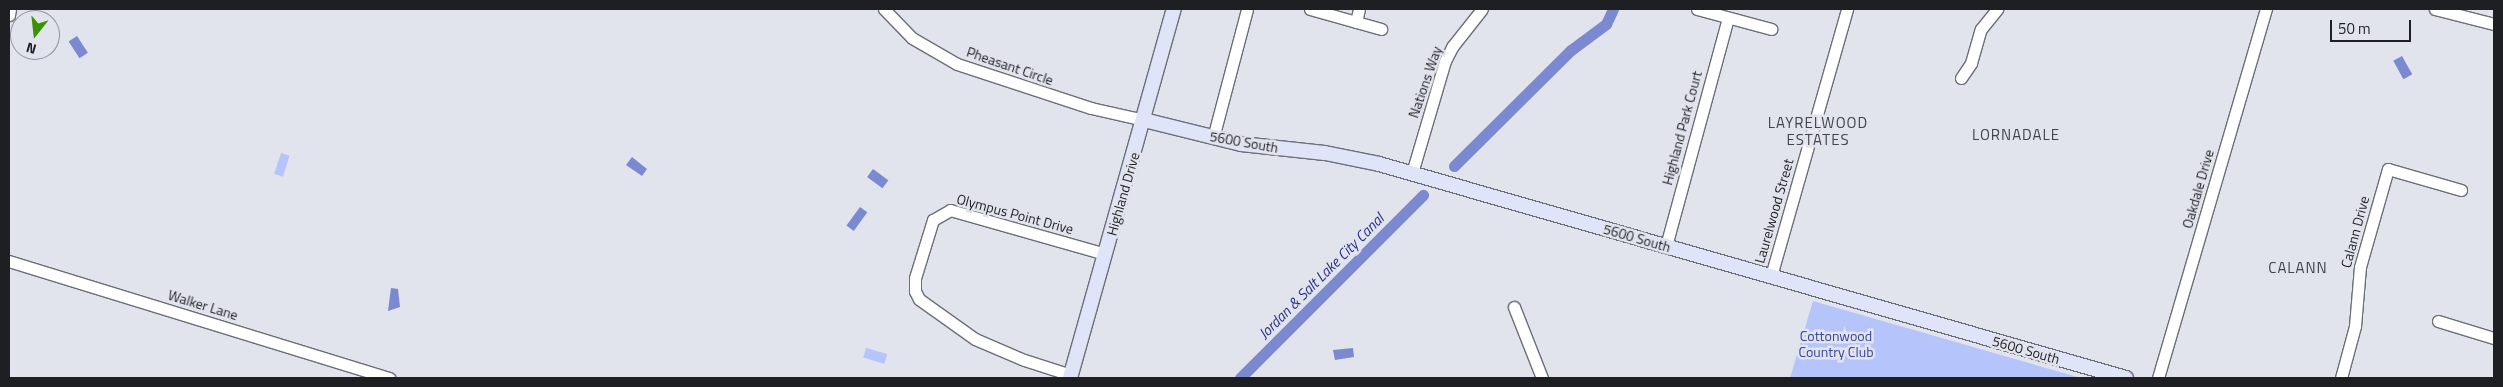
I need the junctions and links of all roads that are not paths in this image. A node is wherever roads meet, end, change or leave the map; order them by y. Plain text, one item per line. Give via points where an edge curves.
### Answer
1 (10, 9) edge
2 (884, 9) edge
3 (1174, 9) edge
4 (1247, 9) edge
5 (1310, 9) edge
6 (1359, 9) edge
7 (1482, 9) edge
8 (1698, 9) edge
9 (1847, 9) edge
10 (1997, 9) edge
11 (2266, 9) edge
12 (2435, 9) edge
13 (9, 15) edge
14 (1728, 18) junction
15 (1356, 22) junction
16 (2494, 24) edge
17 (1381, 29) dead end
18 (1771, 29) dead end
19 (1961, 78) dead end
20 (1144, 120) junction
21 (1213, 138) junction
22 (1412, 173) junction
23 (2461, 190) dead end
24 (1666, 246) junction
25 (1105, 254) junction
26 (9, 261) edge
27 (1771, 276) junction
28 (1514, 307) dead end
29 (2438, 321) dead end
30 (2494, 338) edge
31 (1070, 376) edge
32 (389, 378) edge
33 (1542, 378) edge
34 (2126, 378) edge
35 (2158, 378) edge
36 (2341, 378) edge

1 - 13 street
2 - 20 street, Pheasant Circle via 912,38 958,64 1091,108
3 - 20 main road, Highland Drive
4 - 21 street
5 - 15 street
6 - 15 street
7 - 22 street, Nations Way via 1452,47 1446,60
8 - 14 street
9 - 27 street, Laurelwood Street
10 - 19 street via 1982,29 1971,63
11 - 35 street, Oakdale Drive
12 - 16 street
14 - 18 street
14 - 24 street, Highland Park Court
15 - 17 street
20 - 21 main road, 5600 South
20 - 25 main road, Highland Drive
21 - 22 main road, 5600 South via 1256,147 1346,156
22 - 24 main road, 5600 South
23 - 36 street, Calann Drive via 2388,168 2360,267 2355,326
24 - 27 main road, 5600 South
25 - 31 main road, Highland Drive
25 - 31 street, Olympus Point Drive via 950,210 933,220 915,278 919,299 975,339
26 - 32 street, Walker Lane
27 - 34 main road, 5600 South
28 - 33 street
29 - 30 street

